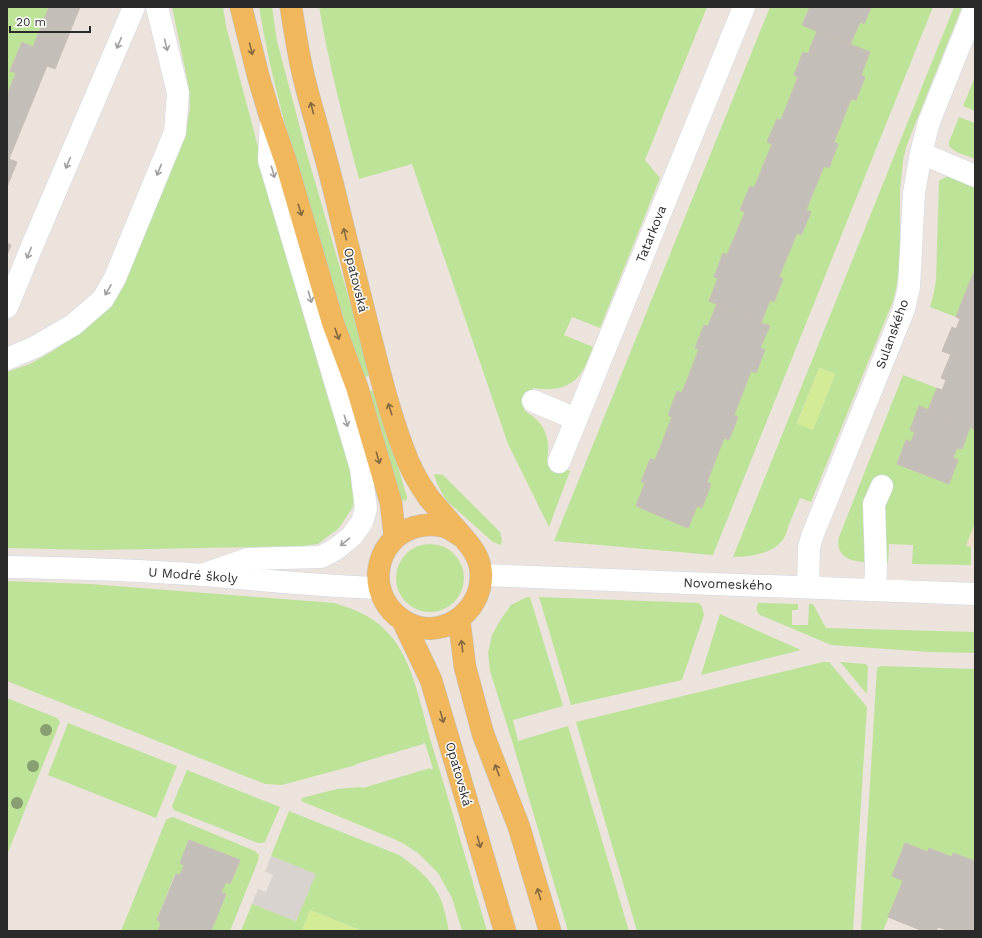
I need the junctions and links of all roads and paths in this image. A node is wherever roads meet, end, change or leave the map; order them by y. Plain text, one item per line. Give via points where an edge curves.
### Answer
1 (134, 7) edge
2 (157, 7) edge
3 (241, 7) edge
4 (290, 7) edge
5 (744, 7) edge
6 (975, 7) edge
7 (271, 119) junction
8 (921, 153) junction
9 (975, 176) edge
10 (7, 307) edge
11 (7, 359) edge
12 (533, 401) dead end
13 (576, 419) junction
14 (559, 462) dead end
15 (882, 486) dead end
16 (462, 536) junction
17 (395, 538) junction
18 (7, 567) edge
19 (202, 575) junction
20 (481, 575) junction
21 (808, 587) junction
22 (379, 588) junction
23 (875, 590) junction
24 (975, 594) edge
25 (459, 619) junction
26 (403, 621) junction
27 (505, 931) edge
28 (550, 931) edge

1 -> 10 street
2 -> 11 street via 178,93 175,132 115,278 102,299 73,325 35,347
3 -> 7 main road via 258,79
16 -> 4 main road, Opatovská via 420,484 404,452 381,380 335,192 305,83
5 - 13 street, Tatarkova
6 - 8 street, Sulanského via 929,122
7 -> 17 main road via 333,323 357,387 391,503
7 -> 19 street via 269,160 360,468 366,509 362,522 352,536 321,557 248,558
8 - 9 street
8 - 21 street, Sulanského via 914,193 909,287 904,309 813,534
12 - 13 street
13 - 14 street, Tatarkova
15 - 23 street via 874,504
16 - 17 main road, Opatovská via 446,527 428,525 410,529
16 - 20 main road, Opatovská via 476,553
17 - 22 main road, Opatovská via 380,561
18 - 19 street, U Modré školy
19 - 22 street, U Modré školy
20 - 21 street, Novomeského
20 - 25 main road, Opatovská via 476,600
21 - 23 street, Novomeského
22 - 26 main road, Opatovská via 388,607
23 - 24 street, Novomeského
25 - 26 main road, Opatovská via 432,628 417,627
28 -> 25 main road via 519,827 483,734 465,667
26 -> 27 main road, Opatovská via 432,680

